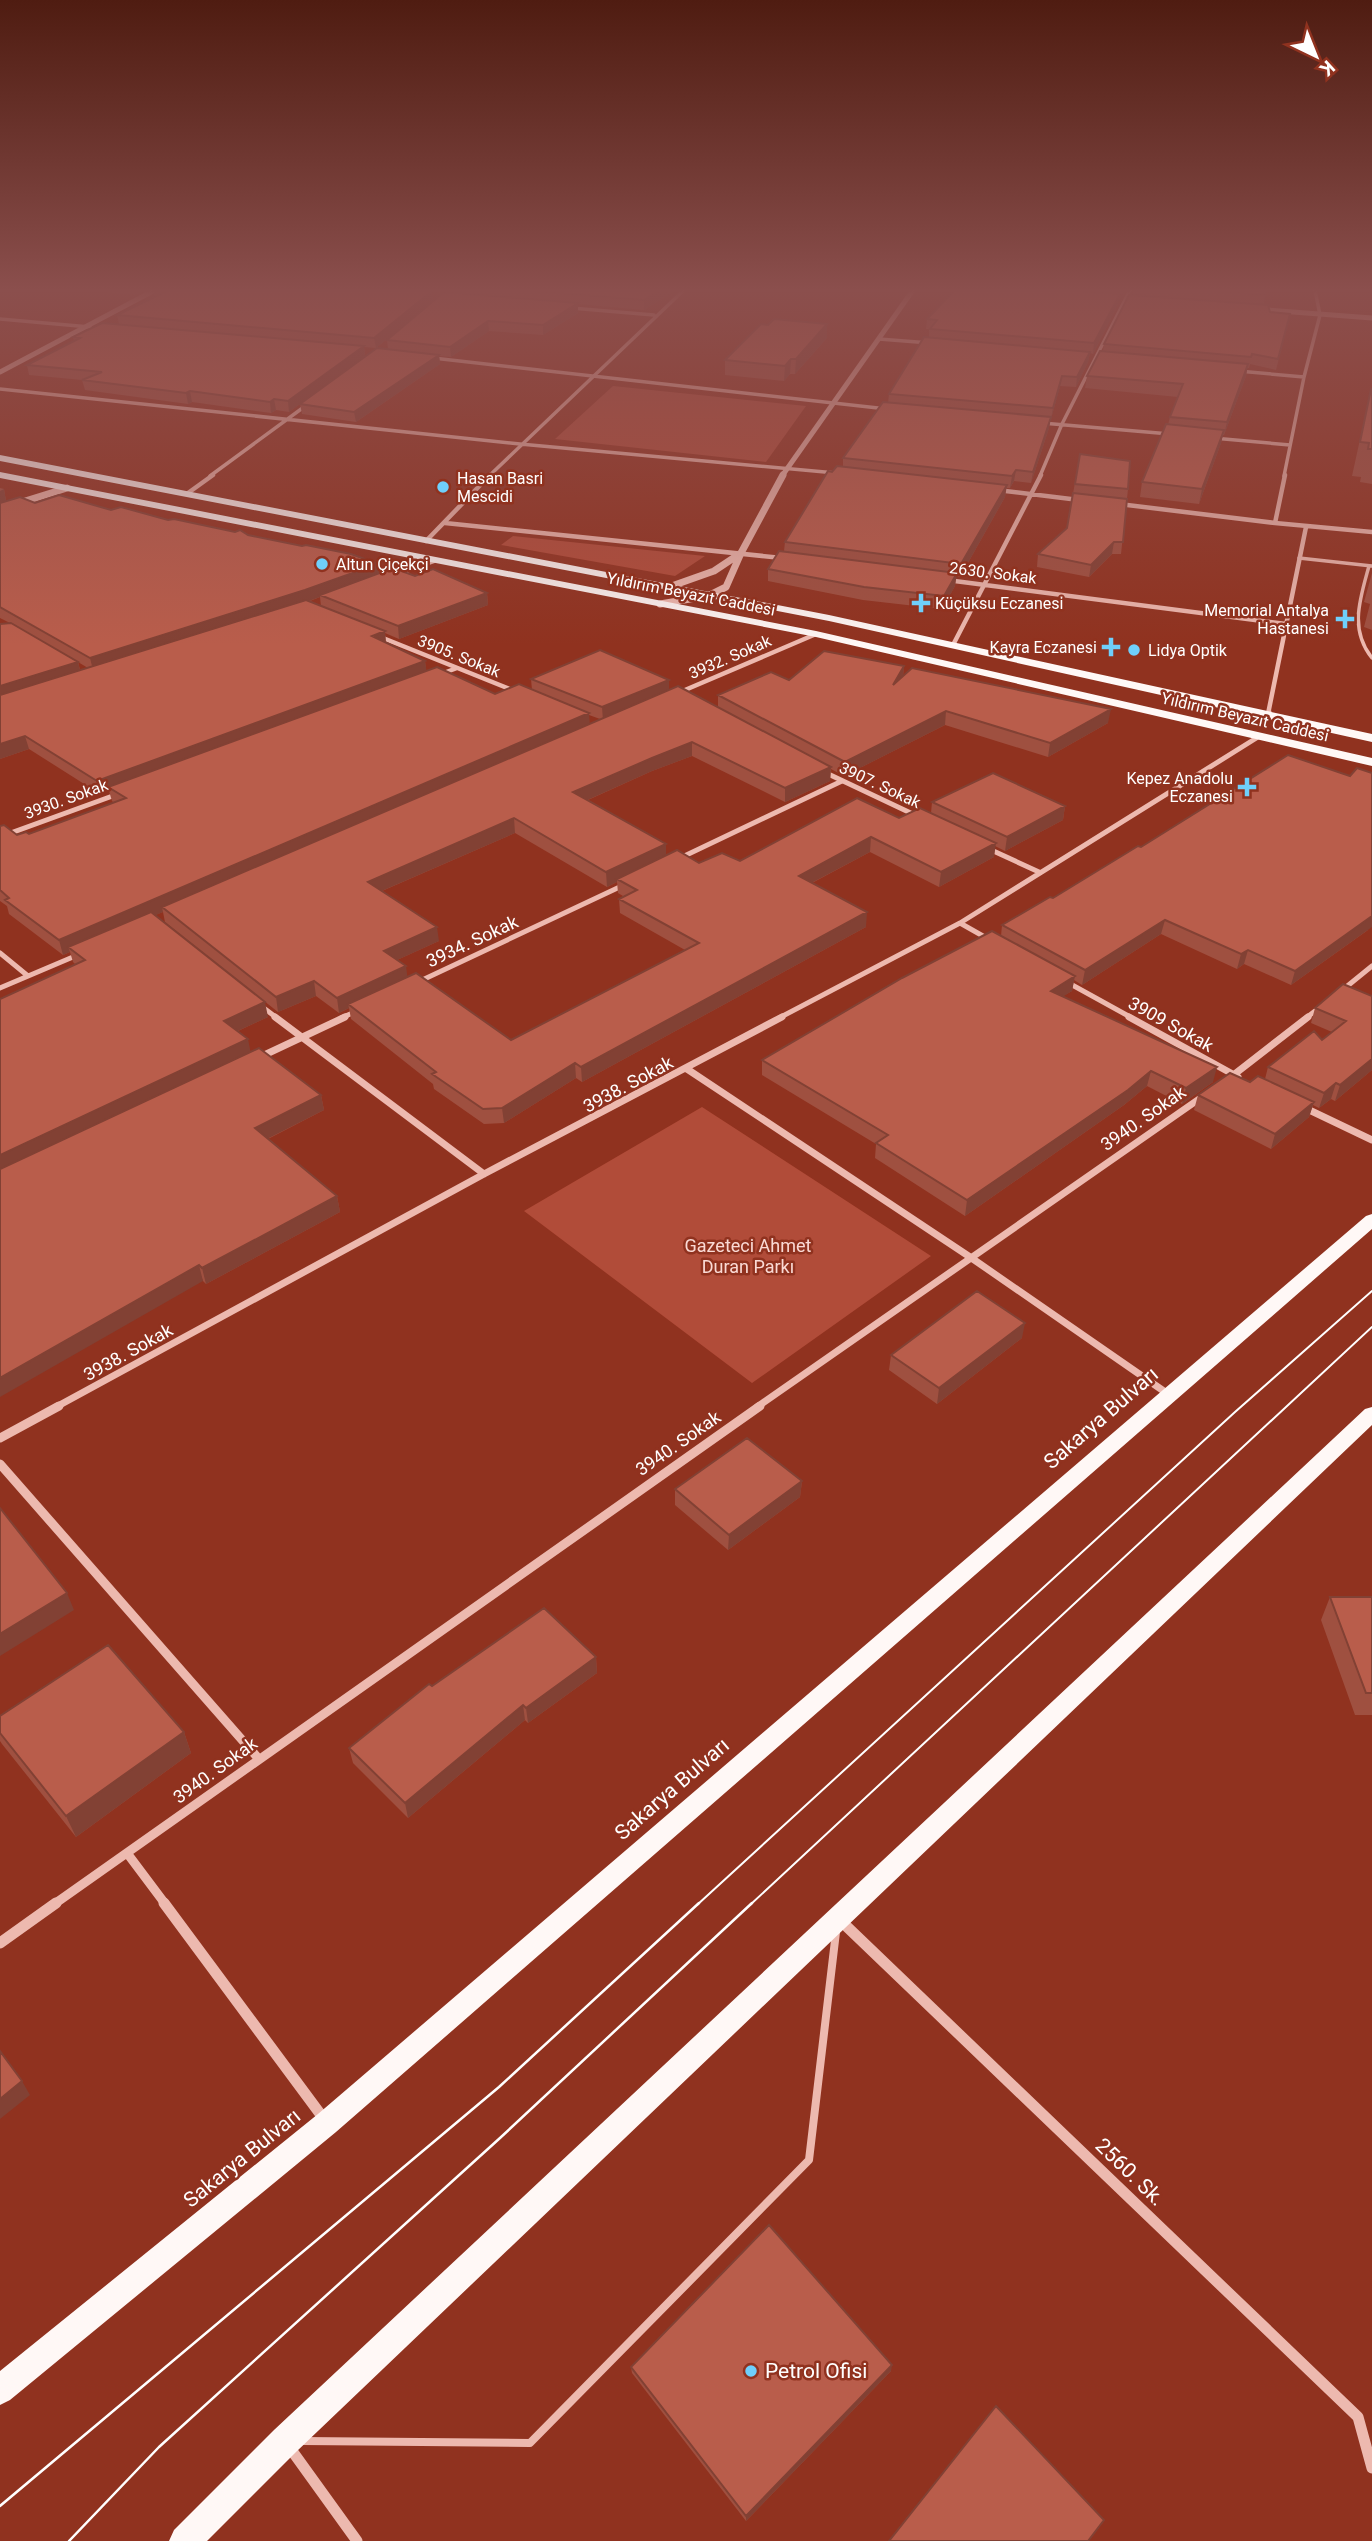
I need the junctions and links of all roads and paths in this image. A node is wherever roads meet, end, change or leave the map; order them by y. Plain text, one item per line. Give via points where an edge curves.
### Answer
1 (195, 409) edge
2 (302, 409) edge
3 (557, 409) edge
4 (829, 409) edge
5 (884, 409) edge
6 (1070, 409) edge
7 (1297, 409) edge
8 (900, 410) edge
9 (289, 418) junction
10 (1035, 422) edge
11 (1062, 424) junction
12 (1183, 436) edge
13 (1210, 438) edge
14 (520, 444) junction
15 (1290, 445) junction
16 (0, 458) edge
17 (787, 467) junction
18 (841, 473) edge
19 (0, 475) edge
20 (67, 488) junction
21 (992, 489) edge
22 (188, 493) junction
23 (1032, 494) junction
24 (1086, 500) edge
25 (1113, 503) edge
26 (0, 509) edge
27 (445, 523) junction
28 (1275, 523) junction
29 (1306, 527) junction
30 (1372, 532) edge
31 (426, 541) junction
32 (741, 553) junction
33 (1299, 558) junction
34 (795, 560) edge
35 (434, 561) junction
36 (1371, 566) edge
37 (396, 575) edge
38 (944, 579) edge
39 (985, 585) junction
40 (666, 588) junction
41 (708, 596) junction
42 (660, 604) junction
43 (1286, 624) junction
44 (370, 633) edge
45 (816, 634) junction
46 (953, 645) junction
47 (1372, 658) edge
48 (457, 668) junction
49 (430, 678) edge
50 (529, 697) edge
51 (689, 700) edge
52 (1269, 716) junction
53 (1258, 737) junction
54 (1372, 738) edge
55 (1372, 762) edge
56 (818, 769) edge
57 (842, 781) junction
58 (130, 789) edge
59 (928, 821) edge
60 (0, 837) edge
61 (977, 844) edge
62 (665, 865) edge
63 (1039, 872) junction
64 (628, 883) edge
65 (960, 923) junction
66 (996, 943) edge
67 (86, 952) edge
68 (0, 953) edge
69 (1372, 966) edge
70 (28, 976) junction
71 (1055, 976) edge
72 (414, 984) edge
73 (0, 988) edge
74 (249, 997) edge
75 (363, 1008) edge
76 (301, 1038) junction
77 (251, 1062) edge
78 (687, 1069) junction
79 (1234, 1075) junction
80 (1247, 1081) edge
81 (1223, 1083) edge
82 (1211, 1091) edge
83 (1297, 1105) edge
84 (1372, 1140) edge
85 (484, 1174) junction
86 (1372, 1220) edge
87 (970, 1257) junction
88 (1168, 1394) junction
89 (1372, 1415) edge
90 (0, 1438) edge
91 (0, 1464) edge
92 (258, 1758) junction
93 (127, 1853) junction
94 (838, 1917) junction
95 (0, 1943) edge
96 (327, 2123) junction
97 (0, 2390) edge
98 (285, 2441) junction
99 (1372, 2469) edge
100 (185, 2541) edge
101 (357, 2541) edge

1 - 9 street
2 - 9 street
3 - 14 street
4 - 17 street
5 - 8 street
6 - 11 street
7 - 15 street
9 - 14 street
9 - 22 street
10 - 11 street
11 - 12 street
11 - 23 street
13 - 15 street
14 - 17 street
14 - 27 street
15 - 28 street
16 - 22 main road, Yıldırım Beyazıt Caddesi
17 - 18 street
17 - 32 street
19 - 20 main road, Yıldırım Beyazıt Caddesi
20 - 26 street
20 - 35 main road, Yıldırım Beyazıt Caddesi
21 - 23 street
22 - 31 main road, Yıldırım Beyazıt Caddesi
23 - 24 street
23 - 39 street
25 - 28 street
27 - 31 street
27 - 32 street
28 - 29 street
29 - 30 street
29 - 33 street
31 - 40 main road, Yıldırım Beyazıt Caddesi
32 - 34 street
32 - 40 street via 714,571
32 - 41 street via 726,587
33 - 36 lane
33 - 43 street
35 - 37 street
35 - 42 main road, Yıldırım Beyazıt Caddesi
36 - 47 lane via 1356,620 1360,643
38 - 39 street, 2630. Sokak
39 - 43 street, 2630. Sokak
39 - 46 street
40 - 41 main road, Yıldırım Beyazıt Caddesi
41 - 42 street
41 - 46 main road, Yıldırım Beyazıt Caddesi
42 - 45 main road, Yıldırım Beyazıt Caddesi
43 - 52 street
44 - 48 street, 3905. Sokak
45 - 51 street, 3932. Sokak via 677,693
45 - 53 main road, Yıldırım Beyazıt Caddesi
46 - 52 main road, Yıldırım Beyazıt Caddesi
48 - 49 street
48 - 50 street, 3905. Sokak
52 - 54 main road, Yıldırım Beyazıt Caddesi
53 - 55 main road, Yıldırım Beyazıt Caddesi
53 - 63 street, 3938. Sokak
56 - 57 street, 3907. Sokak
57 - 59 street, 3907. Sokak
57 - 62 street
58 - 60 street, 3930. Sokak
61 - 63 street
63 - 65 street, 3938. Sokak
64 - 72 street, 3934. Sokak
65 - 66 street
65 - 78 street, 3938. Sokak
67 - 70 street
68 - 70 street
69 - 79 street
70 - 73 street
71 - 79 street, 3909 Sokak
74 - 76 street
75 - 76 street
76 - 77 street
76 - 85 street
78 - 85 street, 3938. Sokak
78 - 87 street
79 - 80 street, 3909 Sokak
79 - 81 street
82 - 87 street, 3940. Sokak
83 - 84 street
85 - 90 street, 3938. Sokak
86 - 88 main road, Sakarya Bulvarı
87 - 88 street
87 - 92 street, 3940. Sokak
88 - 96 main road, Sakarya Bulvarı
89 - 94 main road
91 - 92 street
92 - 93 street, 3940. Sokak
93 - 95 street, 3940. Sokak
93 - 96 street
94 - 98 main road
94 - 98 lane via 809,2160 530,2443
94 - 99 street, 2560. Sk. via 1358,2417
96 - 97 main road, Sakarya Bulvarı
98 - 100 main road
98 - 101 street

